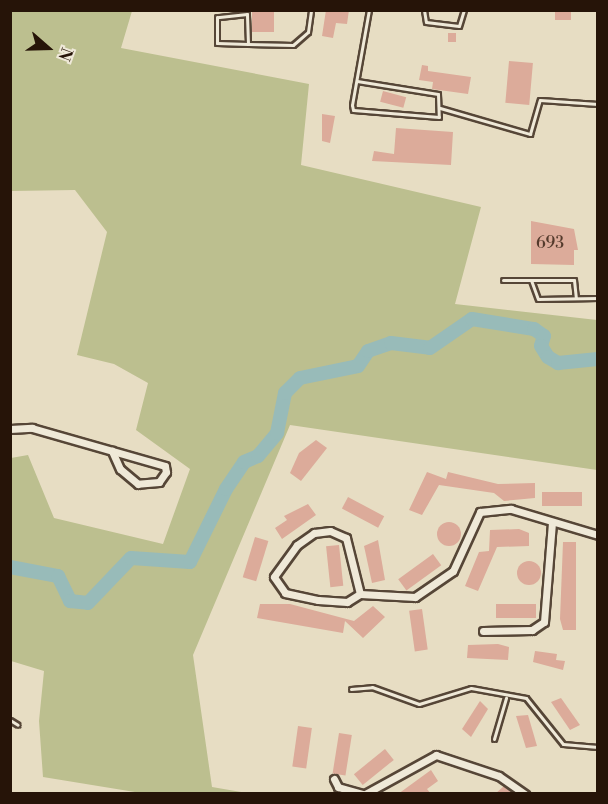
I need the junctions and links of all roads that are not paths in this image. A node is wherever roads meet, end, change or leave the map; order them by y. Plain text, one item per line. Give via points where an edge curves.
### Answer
1 (311, 10) edge
2 (369, 10) edge
3 (424, 10) edge
4 (464, 10) edge
5 (249, 44) junction
6 (357, 81) junction
7 (597, 104) edge
8 (440, 108) junction
9 (503, 280) dead end
10 (531, 280) junction
11 (576, 298) junction
12 (597, 298) edge
13 (10, 429) edge
14 (112, 451) junction
15 (552, 522) junction
16 (597, 535) edge
17 (360, 594) junction
18 (483, 631) dead end
19 (351, 689) dead end
20 (506, 698) junction
21 (10, 720) edge
22 (18, 725) dead end
23 (494, 739) dead end
24 (597, 747) edge
25 (334, 779) dead end
26 (364, 794) edge
27 (525, 794) edge

1 - 5 lane via 308,32 300,42
2 - 6 lane
3 - 4 lane via 426,22 459,26
5 - 5 lane via 217,43 217,16 247,14
6 - 8 lane via 438,94
6 - 8 lane via 355,113 434,121
7 - 8 lane via 540,100 530,134
9 - 10 lane
10 - 11 lane via 538,298
10 - 11 lane via 574,280
11 - 12 lane
13 - 14 street via 32,428
14 - 14 street via 165,466 166,472 150,486 138,484 120,469
15 - 16 street
15 - 17 street via 511,509 480,512 453,571 435,588 415,597
15 - 18 street via 544,622 532,630
17 - 17 street via 347,602 285,593 274,577 283,557 314,533 330,531 346,538
19 - 20 lane via 372,687 419,704 471,688
20 - 23 lane
20 - 24 lane via 526,698 563,744
21 - 22 lane
25 - 26 street via 338,787
26 - 27 street via 436,755 499,776

